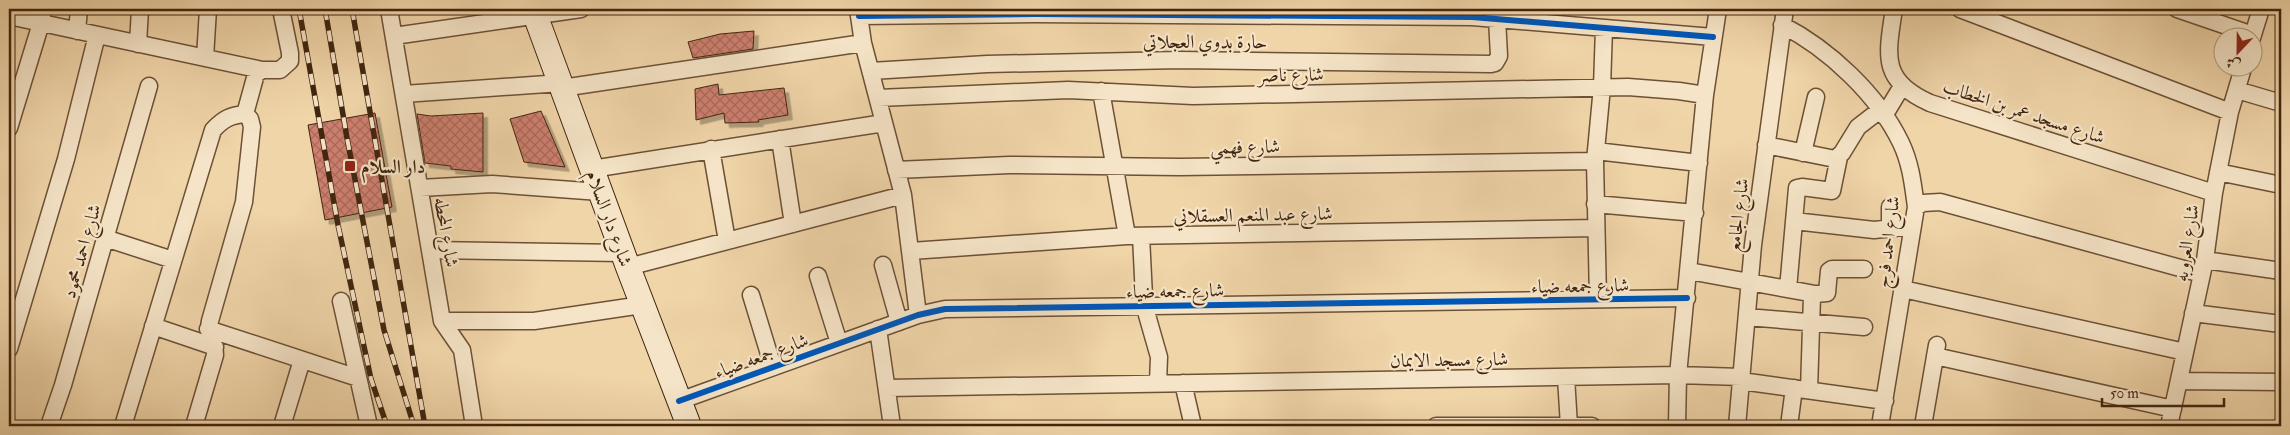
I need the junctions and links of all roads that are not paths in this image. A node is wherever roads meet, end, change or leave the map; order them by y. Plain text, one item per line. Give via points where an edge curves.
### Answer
1 (79, 9) edge
2 (140, 9) edge
3 (208, 9) edge
4 (281, 9) edge
5 (389, 9) edge
6 (581, 9) edge
7 (1718, 9) edge
8 (1784, 9) edge
9 (1891, 9) edge
10 (1960, 9) edge
11 (2177, 9) edge
12 (2260, 9) edge
13 (535, 12) edge
14 (859, 12) edge
15 (9, 16) edge
16 (42, 16) edge
17 (1496, 19) junction
18 (1782, 26) junction
19 (1604, 28) junction
20 (2230, 28) edge
21 (2254, 28) edge
22 (77, 31) junction
23 (97, 35) junction
24 (394, 36) junction
25 (1714, 37) junction
26 (863, 43) junction
27 (138, 44) junction
28 (205, 58) junction
29 (262, 70) junction
30 (871, 71) junction
31 (2240, 78) edge
32 (149, 86) dead end
33 (562, 86) junction
34 (1902, 86) junction
35 (1602, 87) junction
36 (2237, 90) junction
37 (1102, 91) junction
38 (404, 94) junction
39 (1705, 95) junction
40 (1816, 97) dead end
41 (878, 98) junction
42 (2281, 103) edge
43 (2230, 112) junction
44 (1882, 113) junction
45 (245, 114) junction
46 (884, 123) junction
47 (9, 128) edge
48 (780, 139) junction
49 (1766, 146) junction
50 (711, 149) junction
51 (1803, 154) junction
52 (1596, 156) junction
53 (1840, 157) junction
54 (1699, 163) junction
55 (1115, 167) junction
56 (592, 169) junction
57 (896, 170) junction
58 (2218, 172) junction
59 (2281, 185) edge
60 (420, 188) junction
61 (600, 192) junction
62 (2214, 193) junction
63 (903, 195) junction
64 (1595, 204) junction
65 (1890, 207) dead end
66 (1916, 207) junction
67 (1694, 213) junction
68 (1794, 221) junction
69 (793, 224) junction
70 (1913, 226) junction
71 (1596, 228) junction
72 (1890, 229) junction
73 (1134, 236) junction
74 (105, 238) junction
75 (727, 241) junction
76 (430, 250) junction
77 (911, 251) junction
78 (173, 260) junction
79 (625, 260) junction
80 (883, 265) dead end
81 (2203, 267) junction
82 (1864, 270) dead end
83 (1689, 271) junction
84 (2281, 271) edge
85 (818, 276) dead end
86 (1750, 282) junction
87 (1788, 289) junction
88 (1903, 289) junction
89 (1814, 294) junction
90 (751, 295) dead end
91 (1687, 298) junction
92 (1598, 299) junction
93 (341, 301) dead end
94 (642, 305) junction
95 (1145, 306) junction
96 (2193, 313) junction
97 (918, 315) junction
98 (1747, 317) junction
99 (442, 321) junction
100 (899, 322) junction
101 (1811, 322) junction
102 (2281, 324) edge
103 (153, 326) junction
104 (1864, 327) dead end
105 (208, 329) junction
106 (878, 329) junction
107 (839, 343) junction
108 (215, 347) junction
109 (9, 349) edge
110 (2185, 352) junction
111 (302, 360) junction
112 (773, 367) junction
113 (1678, 375) junction
114 (1566, 377) junction
115 (358, 378) junction
116 (1741, 379) junction
117 (2179, 381) junction
118 (2281, 382) edge
119 (1158, 383) junction
120 (1183, 383) junction
121 (887, 388) junction
122 (1802, 389) junction
123 (679, 400) junction
124 (1885, 401) junction
125 (2173, 409) junction
126 (49, 426) edge
127 (123, 426) edge
128 (194, 426) edge
129 (282, 426) edge
130 (370, 426) edge
131 (474, 426) edge
132 (689, 426) edge
133 (892, 426) edge
134 (1194, 426) edge
135 (1436, 426) edge
136 (1453, 426) edge
137 (1569, 426) edge
138 (1592, 426) edge
139 (1677, 426) edge
140 (1737, 426) edge
141 (1789, 426) edge
142 (1880, 426) edge
143 (1923, 426) edge
144 (2169, 426) edge

1 - 22 street
2 - 27 street
3 - 28 street
4 - 29 street via 290,60 280,70
5 - 24 street, شارع المحطه
6 - 13 street
7 - 25 street
8 - 18 street, شارع الجامع
9 - 34 street, شارع مسجد عمر بن الخطاب via 1888,57
10 - 43 street
11 - 20 street
12 - 21 street
13 - 24 street
13 - 33 main road, شارع دار السلام
14 - 17 street
14 - 26 street
15 - 16 street
16 - 22 street
16 - 47 street
17 - 19 street
17 - 30 street, حارة بدوي العجلاتي via 1499,56 1491,64 1179,60 987,64
18 - 44 street, شارع احمد فرج via 1823,49
18 - 49 street, شارع الجامع
19 - 25 street
19 - 35 street
22 - 23 street
23 - 27 street
23 - 109 street via 66,159
24 - 38 street, شارع المحطه
25 - 39 street
26 - 30 street
26 - 33 street
27 - 28 street
28 - 29 street
29 - 45 street via 254,77
30 - 41 street
31 - 36 street, شارع العروبه
32 - 74 street, شارع احمد محمود
33 - 38 street
33 - 56 main road, شارع دار السلام
34 - 44 street
34 - 62 street, شارع مسجد عمر بن الخطاب via 1930,103
35 - 37 street, شارع ناصر via 1193,96
35 - 39 street, شارع ناصر via 1654,88
35 - 52 street
36 - 42 street
36 - 43 street, شارع العروبه
37 - 41 street, شارع ناصر
37 - 55 street
38 - 60 street, شارع المحطه
39 - 54 street
40 - 51 street
41 - 46 street
43 - 58 street, شارع العروبه
44 - 53 street via 1858,127
44 - 66 street, شارع احمد فرج via 1901,144 1912,175
45 - 78 street via 227,118 213,130
45 - 105 street via 252,127 244,202
46 - 48 street
46 - 57 street
48 - 50 street
48 - 69 street
49 - 51 street
49 - 86 street, شارع الجامع
50 - 56 street
50 - 75 street
51 - 53 street via 1829,159
52 - 54 street, شارع فهمي
52 - 55 street, شارع فهمي
52 - 64 street
53 - 68 street via 1832,191 1798,188
54 - 67 street
55 - 57 street, شارع فهمي via 1009,165
55 - 73 street
56 - 61 main road, شارع دار السلام
57 - 63 street
58 - 59 street
58 - 62 street, شارع العروبه
60 - 61 street via 492,184
60 - 76 street, شارع المحطه
61 - 79 main road, شارع دار السلام
62 - 81 street, شارع العروبه
63 - 69 street
63 - 77 street
64 - 67 street
64 - 71 street
65 - 72 street
66 - 70 street, شارع احمد فرج
66 - 81 street via 1940,202
67 - 83 street
68 - 72 street
68 - 87 street
69 - 75 street
70 - 72 street
70 - 88 street, شارع احمد فرج
71 - 73 street, شارع عبد المنعم العسقلاني
71 - 92 street
73 - 77 street, شارع عبد المنعم العسقلاني
73 - 95 street
74 - 78 street
74 - 126 street, شارع احمد محمود
75 - 79 street
76 - 79 street
76 - 99 street, شارع المحطه
77 - 97 street
78 - 103 street
79 - 94 main road, شارع دار السلام
80 - 100 street
81 - 84 street
81 - 96 street, شارع العروبه
82 - 89 street via 1832,269 1829,271 1828,293
83 - 86 street
83 - 91 street
85 - 107 street
86 - 87 street
86 - 98 street, شارع الجامع
87 - 89 street
88 - 110 street
88 - 124 street, شارع احمد فرج
89 - 101 street
90 - 112 street
91 - 92 street, شارع جمعه ضياء
91 - 113 street
92 - 95 street, شارع جمعه ضياء
93 - 115 street
94 - 99 street via 534,321
94 - 123 main road, شارع دار السلام
95 - 97 street, شارع جمعه ضياء via 954,308
95 - 119 street via 1158,350
96 - 102 street
96 - 110 street, شارع العروبه
97 - 100 street, شارع جمعه ضياء
98 - 101 street
98 - 116 street, شارع الجامع
99 - 131 street, شارع المحطه via 462,350
100 - 106 street, شارع جمعه ضياء
101 - 104 street
101 - 122 street
103 - 108 street
103 - 127 street
105 - 108 street
105 - 111 street
106 - 107 street, شارع جمعه ضياء
106 - 121 street
107 - 112 street, شارع جمعه ضياء
108 - 128 street
110 - 117 street, شارع العروبه
111 - 115 street
111 - 129 street
112 - 123 street, شارع جمعه ضياء
113 - 114 street, شارع مسجد الايمان
113 - 116 street, شارع مسجد الايمان
113 - 139 street
114 - 120 street, شارع مسجد الايمان
114 - 137 street
115 - 130 street
116 - 122 street, شارع مسجد الايمان
116 - 140 street, شارع الجامع
117 - 118 street
117 - 125 street, شارع العروبه
119 - 120 street, شارع مسجد الايمان
119 - 121 street, شارع مسجد الايمان
120 - 134 street
121 - 133 street
122 - 124 street, شارع مسجد الايمان
122 - 141 street
123 - 132 main road, شارع دار السلام
124 - 142 street, شارع احمد فرج
125 - 143 street via 1936,350
125 - 144 street, شارع العروبه
135 - 136 street
136 - 137 street
137 - 138 street

